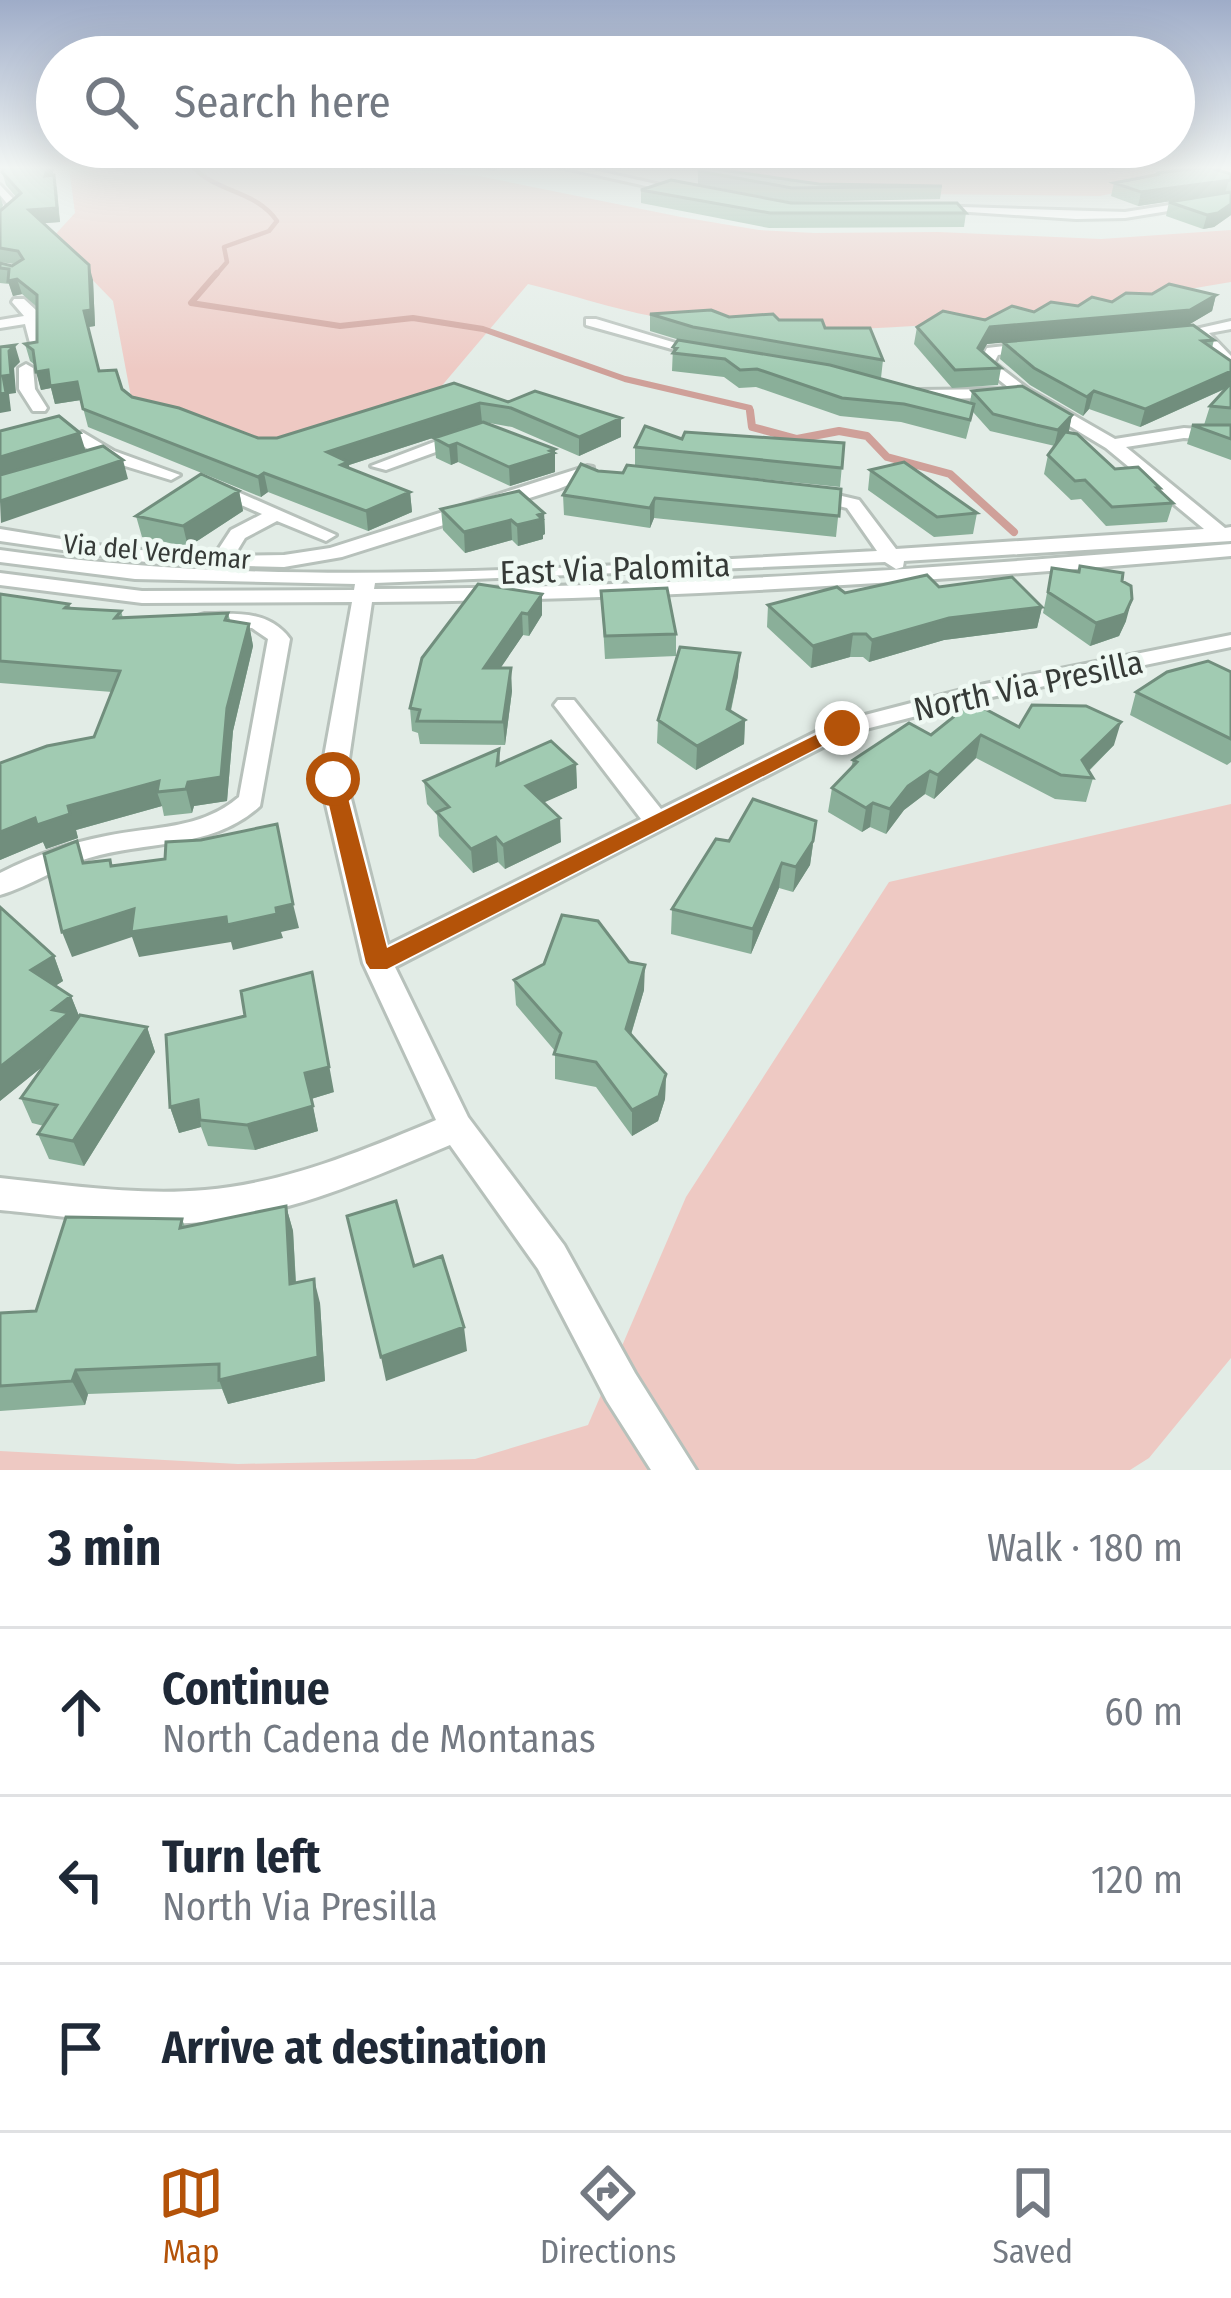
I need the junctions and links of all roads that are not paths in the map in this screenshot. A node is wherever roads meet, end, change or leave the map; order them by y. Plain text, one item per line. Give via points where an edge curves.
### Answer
1 (19, 302) edge
2 (33, 319) junction
3 (591, 322) dead end
4 (0, 324) edge
5 (1231, 325) edge
6 (1201, 333) junction
7 (1153, 338) edge
8 (35, 340) edge
9 (1042, 346) edge
10 (727, 357) edge
11 (1231, 365) edge
12 (26, 368) dead end
13 (892, 390) edge
14 (1024, 392) junction
15 (39, 408) dead end
16 (483, 431) edge
17 (1231, 436) edge
18 (82, 437) edge
19 (1112, 444) junction
20 (108, 455) junction
21 (86, 462) edge
22 (567, 462) dead end
23 (380, 466) dead end
24 (171, 475) dead end
25 (213, 486) edge
26 (792, 492) edge
27 (276, 514) junction
28 (0, 535) edge
29 (326, 535) dead end
30 (1229, 540) edge
31 (0, 556) edge
32 (222, 559) junction
33 (897, 565) junction
34 (0, 579) edge
35 (364, 589) junction
36 (112, 618) edge
37 (1231, 641) edge
38 (566, 705) dead end
39 (657, 822) junction
40 (0, 885) edge
41 (378, 963) junction
42 (456, 1127) junction
43 (0, 1194) edge
44 (675, 1470) edge

1 - 2 street
2 - 4 street
2 - 8 street
3 - 10 street
5 - 6 street
6 - 7 street
6 - 11 street
9 - 14 street via 987,357
12 - 15 street via 20,390
13 - 14 street via 962,398
14 - 19 street
16 - 23 street
17 - 19 street via 1184,433
18 - 20 street
19 - 30 street
20 - 21 street
20 - 24 street
22 - 32 street, Via del Verdemar via 596,472 358,548 279,562
25 - 27 street
26 - 33 street via 853,504
27 - 29 street
27 - 32 street via 238,534
28 - 32 street, Via del Verdemar
30 - 33 street, East Via Palomita
31 - 35 street, East Via Palomita
33 - 35 street, East Via Palomita
34 - 35 street, East Via Palomita via 142,597
35 - 41 street via 333,779
36 - 40 street via 251,622 278,632 252,813 212,828 111,843
37 - 39 street, North Via Presilla via 842,728
38 - 39 street
39 - 41 street, North Via Presilla
41 - 42 street
42 - 43 street via 341,1175 204,1206
42 - 44 street via 551,1257

